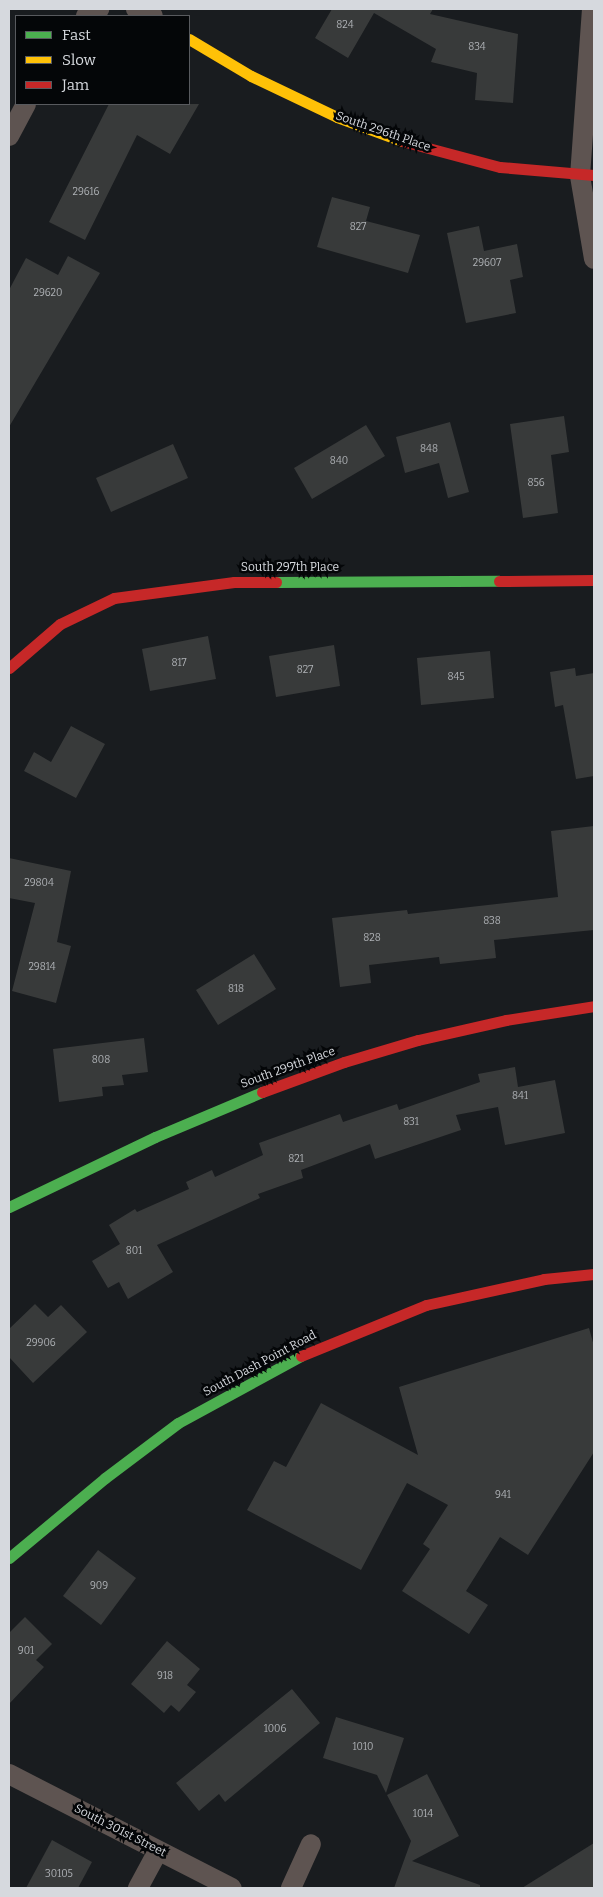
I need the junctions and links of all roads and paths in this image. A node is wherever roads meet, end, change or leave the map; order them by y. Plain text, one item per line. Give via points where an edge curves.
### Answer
1 (99, 9) edge
2 (136, 9) edge
3 (592, 9) edge
4 (88, 15) edge
5 (151, 15) edge
6 (190, 40) edge
7 (25, 105) edge
8 (9, 136) edge
9 (587, 176) edge
10 (594, 259) edge
11 (594, 580) edge
12 (9, 668) edge
13 (594, 1006) edge
14 (9, 1207) edge
15 (594, 1274) edge
16 (9, 1558) edge
17 (9, 1774) edge
18 (311, 1844) dead end
19 (158, 1851) junction
20 (138, 1888) edge
21 (232, 1888) edge
22 (291, 1888) edge

1 - 4 street
2 - 5 street
3 - 9 street
6 - 9 street, South 296th Place via 251,76 337,117 413,145 500,167
7 - 8 street
9 - 10 street
11 - 12 street, South 297th Place via 234,582 114,598 60,624
13 - 14 street, South 299th Place via 506,1020 418,1040 344,1062 269,1089 155,1137
15 - 16 street, South Dash Point Road via 544,1279 426,1305 310,1351 178,1423 104,1478
17 - 19 street, South 301st Street
18 - 22 street
19 - 20 street
19 - 21 street, South 301st Street

